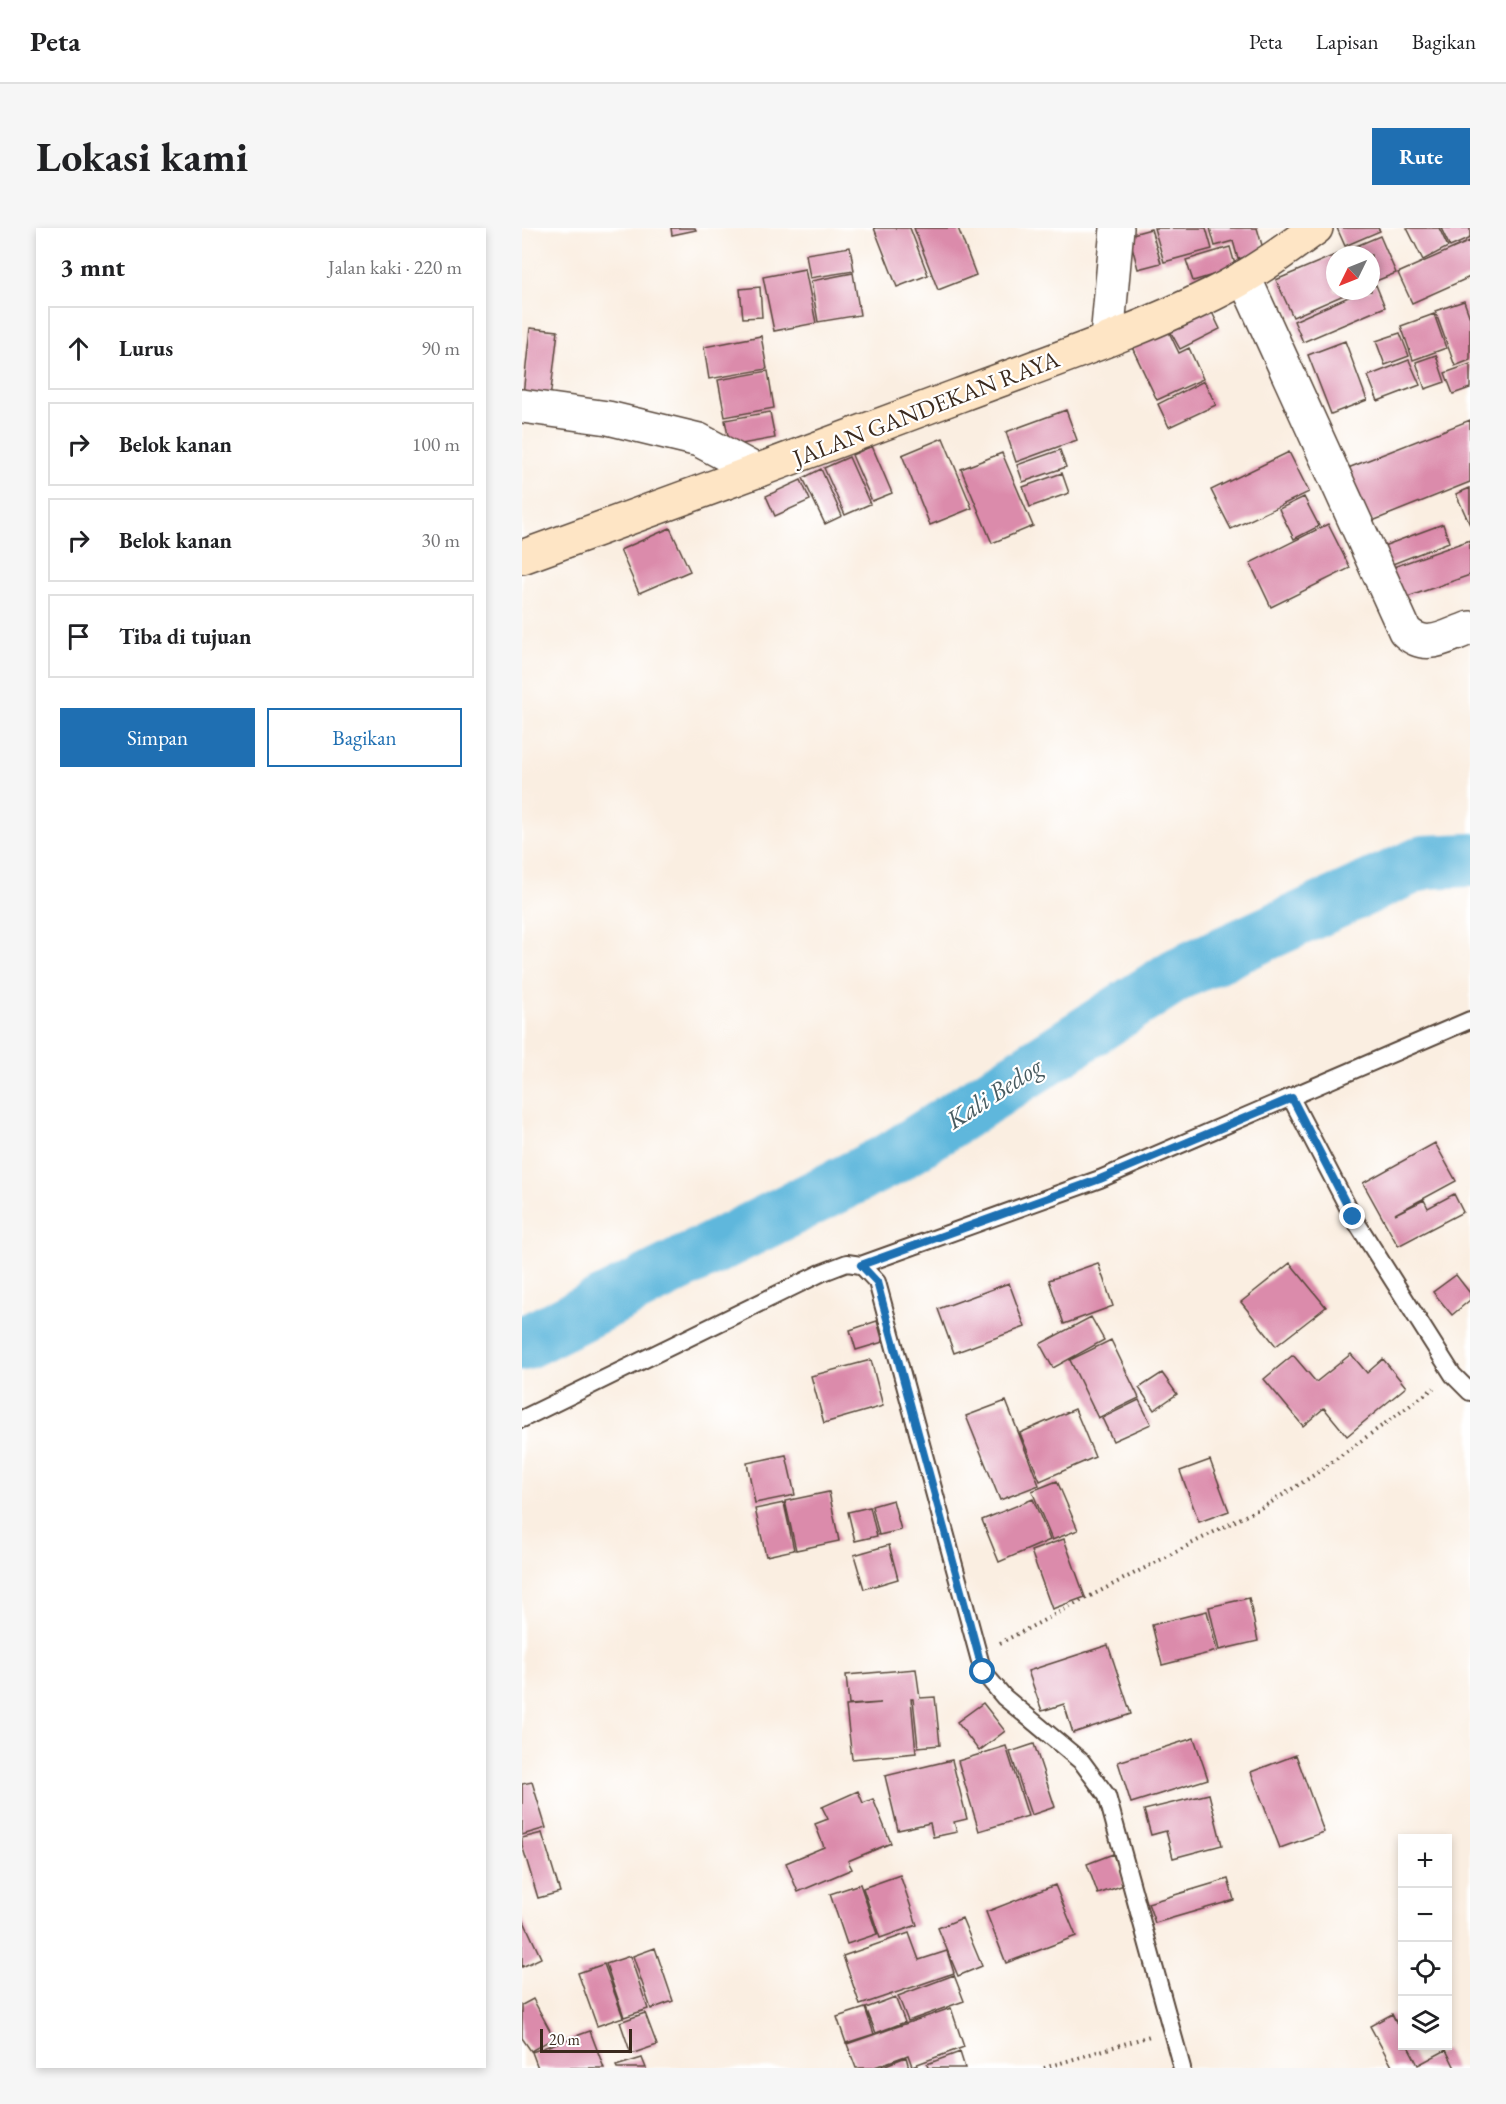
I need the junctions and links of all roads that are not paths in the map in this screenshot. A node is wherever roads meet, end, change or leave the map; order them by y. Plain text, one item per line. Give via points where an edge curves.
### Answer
1 (1117, 228) edge
2 (1316, 228) edge
3 (1244, 278) junction
4 (1107, 339) junction
5 (522, 406) edge
6 (758, 471) junction
7 (522, 557) edge
8 (1470, 628) edge
9 (1470, 1020) edge
10 (1292, 1098) junction
11 (861, 1265) junction
12 (1470, 1392) edge
13 (522, 1419) edge
14 (1182, 2068) edge

1 - 4 street
2 - 3 street, JALAN GANDEKAN RAYA
3 - 4 street, JALAN GANDEKAN RAYA
3 - 8 street via 1405,631 1427,643
4 - 6 street, JALAN GANDEKAN RAYA
5 - 6 street via 608,418 699,440
6 - 7 street, JALAN GANDEKAN RAYA
9 - 10 lane
10 - 11 lane via 1100,1179
10 - 12 lane via 1353,1217 1453,1375
11 - 13 lane via 848,1263 820,1273
11 - 14 lane via 877,1282 983,1672 1004,1697 1082,1762 1107,1796

